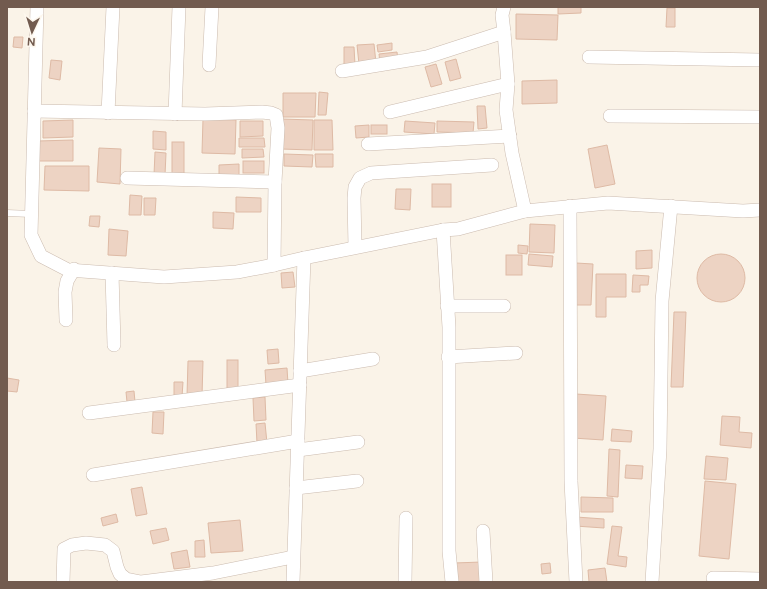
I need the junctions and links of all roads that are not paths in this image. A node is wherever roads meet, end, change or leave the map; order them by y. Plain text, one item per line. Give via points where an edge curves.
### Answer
1 (37, 7) edge
2 (113, 7) edge
3 (179, 7) edge
4 (212, 7) edge
5 (504, 7) edge
6 (504, 32) junction
7 (589, 57) dead end
8 (760, 60) edge
9 (209, 65) dead end
10 (342, 72) dead end
11 (508, 84) junction
12 (34, 111) junction
13 (390, 112) dead end
14 (108, 113) junction
15 (175, 114) junction
16 (610, 116) dead end
17 (760, 118) edge
18 (510, 136) junction
19 (368, 144) dead end
20 (492, 165) dead end
21 (127, 178) dead end
22 (275, 182) junction
23 (570, 206) junction
24 (671, 206) junction
25 (760, 210) edge
26 (525, 211) junction
27 (7, 213) edge
28 (31, 214) junction
29 (443, 230) junction
30 (355, 247) junction
31 (304, 258) junction
32 (274, 265) junction
33 (74, 270) junction
34 (112, 273) junction
35 (447, 306) junction
36 (504, 306) dead end
37 (66, 320) dead end
38 (114, 345) dead end
39 (516, 353) dead end
40 (448, 357) junction
41 (373, 359) dead end
42 (300, 371) junction
43 (300, 385) junction
44 (89, 413) dead end
45 (358, 442) dead end
46 (298, 445) junction
47 (93, 475) dead end
48 (357, 481) dead end
49 (296, 488) junction
50 (406, 518) dead end
51 (483, 531) dead end
52 (293, 557) junction
53 (713, 578) dead end
54 (760, 579) edge
55 (63, 582) edge
56 (293, 582) edge
57 (405, 582) edge
58 (452, 582) edge
59 (486, 582) edge
60 (576, 582) edge
61 (652, 582) edge

1 - 12 street
2 - 14 street
3 - 15 street
4 - 9 street
5 - 6 street
6 - 10 street via 427,57
6 - 11 street
7 - 8 street
11 - 13 street
11 - 18 street via 506,110
12 - 14 street
12 - 28 street
14 - 15 street
15 - 22 street via 262,112 276,115 278,128
16 - 17 street
18 - 19 street
18 - 26 street
20 - 30 street via 371,173 360,178 355,187 354,198
21 - 22 street
22 - 32 street
23 - 24 street via 608,203
23 - 26 street
23 - 60 street via 571,481
24 - 25 street
24 - 61 street via 662,301 660,449
26 - 29 street via 458,229
27 - 28 lane
28 - 33 street via 31,235 40,256 68,270
29 - 30 street
29 - 35 street
30 - 31 street
31 - 32 street
31 - 42 street
32 - 34 street via 237,272 164,277
33 - 34 street
33 - 37 street via 67,281 65,292
34 - 38 street
35 - 36 street
35 - 40 street
39 - 40 street
40 - 58 street via 449,552
41 - 42 street
42 - 43 street
43 - 44 street
43 - 46 street
45 - 46 street
46 - 47 street
46 - 49 street
48 - 49 street
49 - 52 street
50 - 57 street
51 - 59 street
52 - 55 street via 213,573 141,582 126,579 120,574 112,551 105,545 72,545 64,549
52 - 56 street
53 - 54 street

